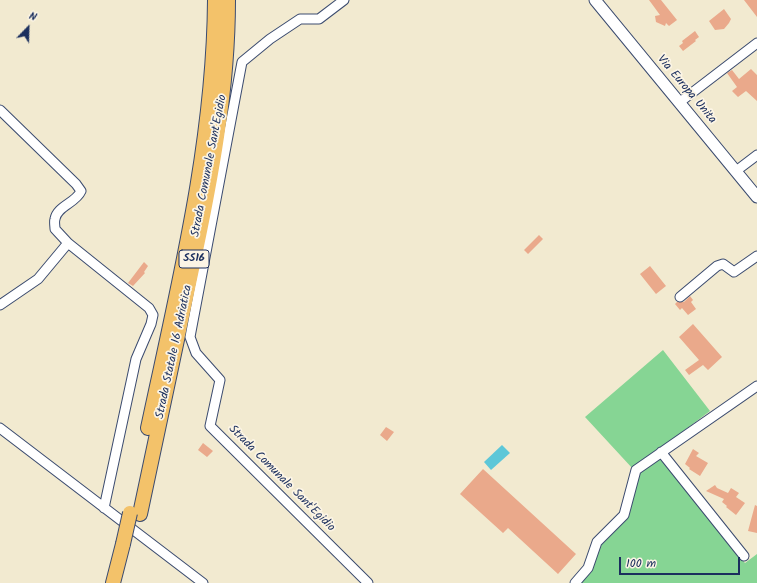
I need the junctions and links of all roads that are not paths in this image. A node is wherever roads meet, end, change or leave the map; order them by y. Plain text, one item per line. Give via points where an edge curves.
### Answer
1 (215, 0) edge
2 (228, 0) edge
3 (344, 0) edge
4 (595, 0) edge
5 (757, 43) edge
6 (680, 102) junction
7 (0, 110) edge
8 (757, 155) edge
9 (736, 171) junction
10 (757, 197) edge
11 (68, 242) junction
12 (757, 256) edge
13 (680, 297) dead end
14 (0, 305) edge
15 (757, 386) edge
16 (0, 428) edge
17 (661, 452) junction
18 (104, 508) junction
19 (135, 514) junction
20 (128, 544) junction
21 (744, 556) dead end
22 (113, 583) edge
23 (123, 583) edge
24 (203, 583) edge
25 (368, 583) edge
26 (575, 583) edge

1 - 19 highway, Strada Statale 16 Adriatica / SS16 via 208,114 196,195
2 - 19 highway, Strada Statale 16 Adriatica / SS16 via 221,113 207,196
3 - 25 street, Strada Comunale Sant'Egidio via 319,19 300,19 242,62 190,337 196,354 220,380 210,426
4 - 6 street, Via Europa Unita
5 - 6 street
6 - 9 street, Via Europa Unita
7 - 11 street via 81,191 59,211 55,219 55,229
8 - 9 street
9 - 10 street, Via Europa Unita
11 - 14 street via 38,279
11 - 18 street via 149,308 153,315 136,358
12 - 13 street via 734,272 723,264 717,266
15 - 17 street
16 - 18 street
17 - 21 street
17 - 26 street via 636,470 624,515 597,542 588,568
18 - 24 street
19 - 20 highway, Strada Statale 16 Adriatica / SS16
20 - 22 highway, Strada Statale 16 Adriatica / SS16
20 - 23 highway, Strada Statale 16 Adriatica / SS16

